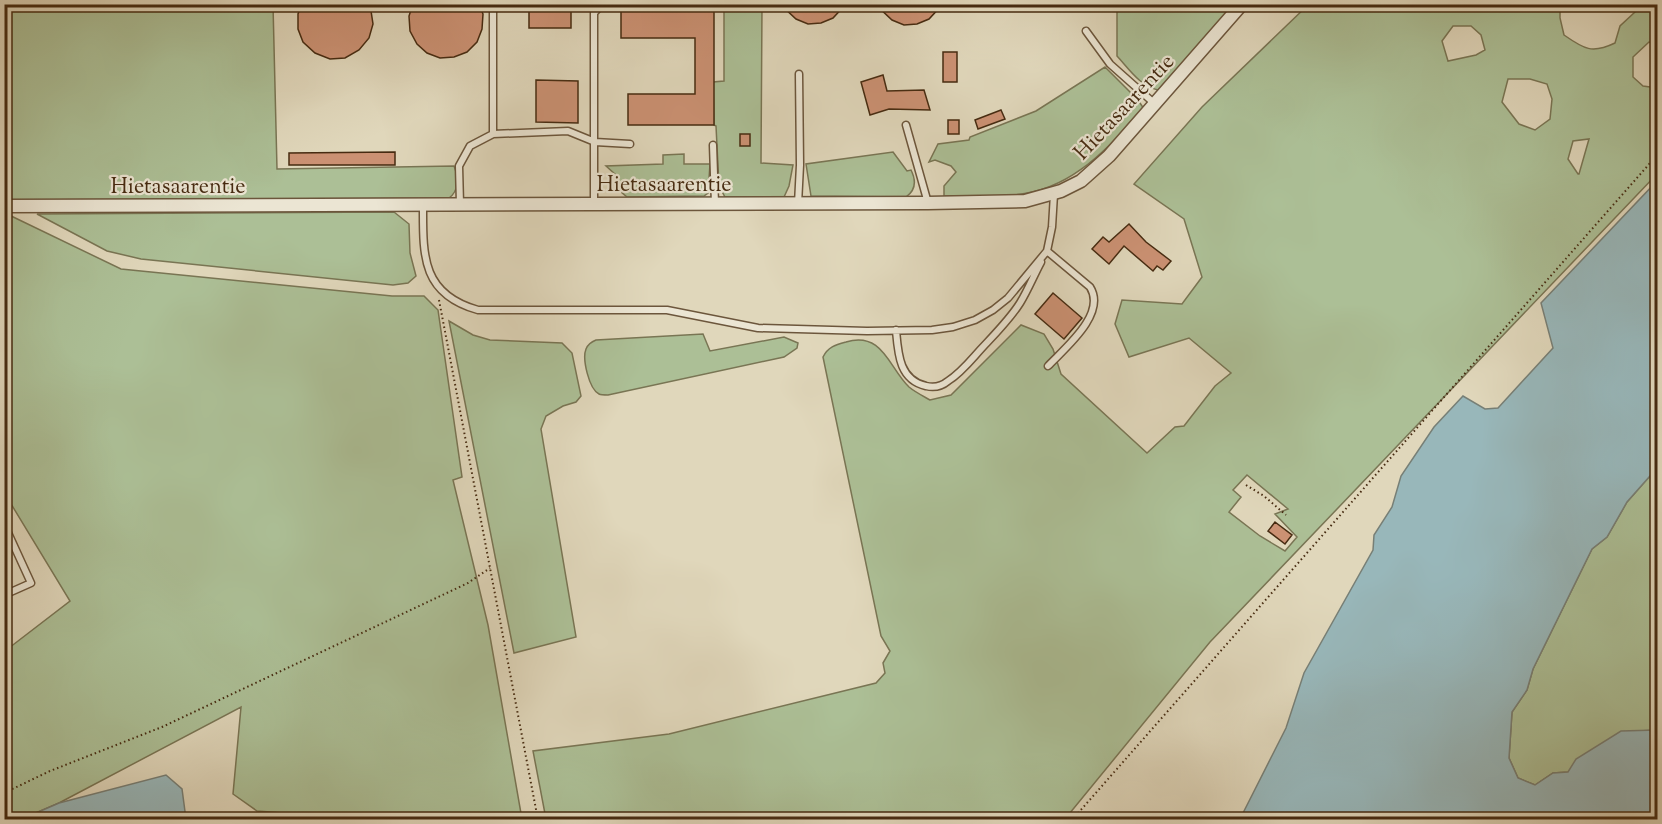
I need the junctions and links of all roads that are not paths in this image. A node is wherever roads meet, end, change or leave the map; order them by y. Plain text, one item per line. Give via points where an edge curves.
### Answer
1 (494, 4) edge
2 (602, 4) edge
3 (1242, 4) edge
4 (1086, 31) dead end
5 (799, 74) dead end
6 (1155, 104) junction
7 (906, 125) dead end
8 (493, 134) junction
9 (595, 142) junction
10 (630, 144) dead end
11 (713, 146) dead end
12 (1054, 194) junction
13 (928, 203) junction
14 (594, 204) junction
15 (715, 204) junction
16 (798, 204) junction
17 (423, 205) junction
18 (460, 205) junction
19 (4, 206) edge
20 (1047, 250) junction
21 (896, 330) junction
22 (1048, 366) dead end
23 (4, 524) edge
24 (4, 595) edge

1 - 8 lane
2 - 9 lane via 594,13
3 - 6 street, Hietasaarentie
4 - 6 lane via 1110,64
5 - 16 lane
6 - 12 street, Hietasaarentie via 1098,167
7 - 13 lane
8 - 9 lane via 568,131
8 - 18 lane via 470,146 459,166
9 - 10 lane
9 - 14 lane
11 - 15 lane
12 - 13 street, Hietasaarentie via 1017,202
12 - 20 lane
13 - 16 street, Hietasaarentie
14 - 15 street, Hietasaarentie
14 - 18 street, Hietasaarentie
15 - 16 street, Hietasaarentie
17 - 18 street, Hietasaarentie
17 - 19 street, Hietasaarentie
17 - 21 lane via 425,261 435,282 460,305 478,310 667,309 758,328
20 - 21 lane via 1008,298 975,320 943,328
20 - 21 lane via 1020,304 961,370 940,386 921,385 910,378 898,356
20 - 22 lane via 1095,295 1085,326
23 - 24 lane via 31,583

